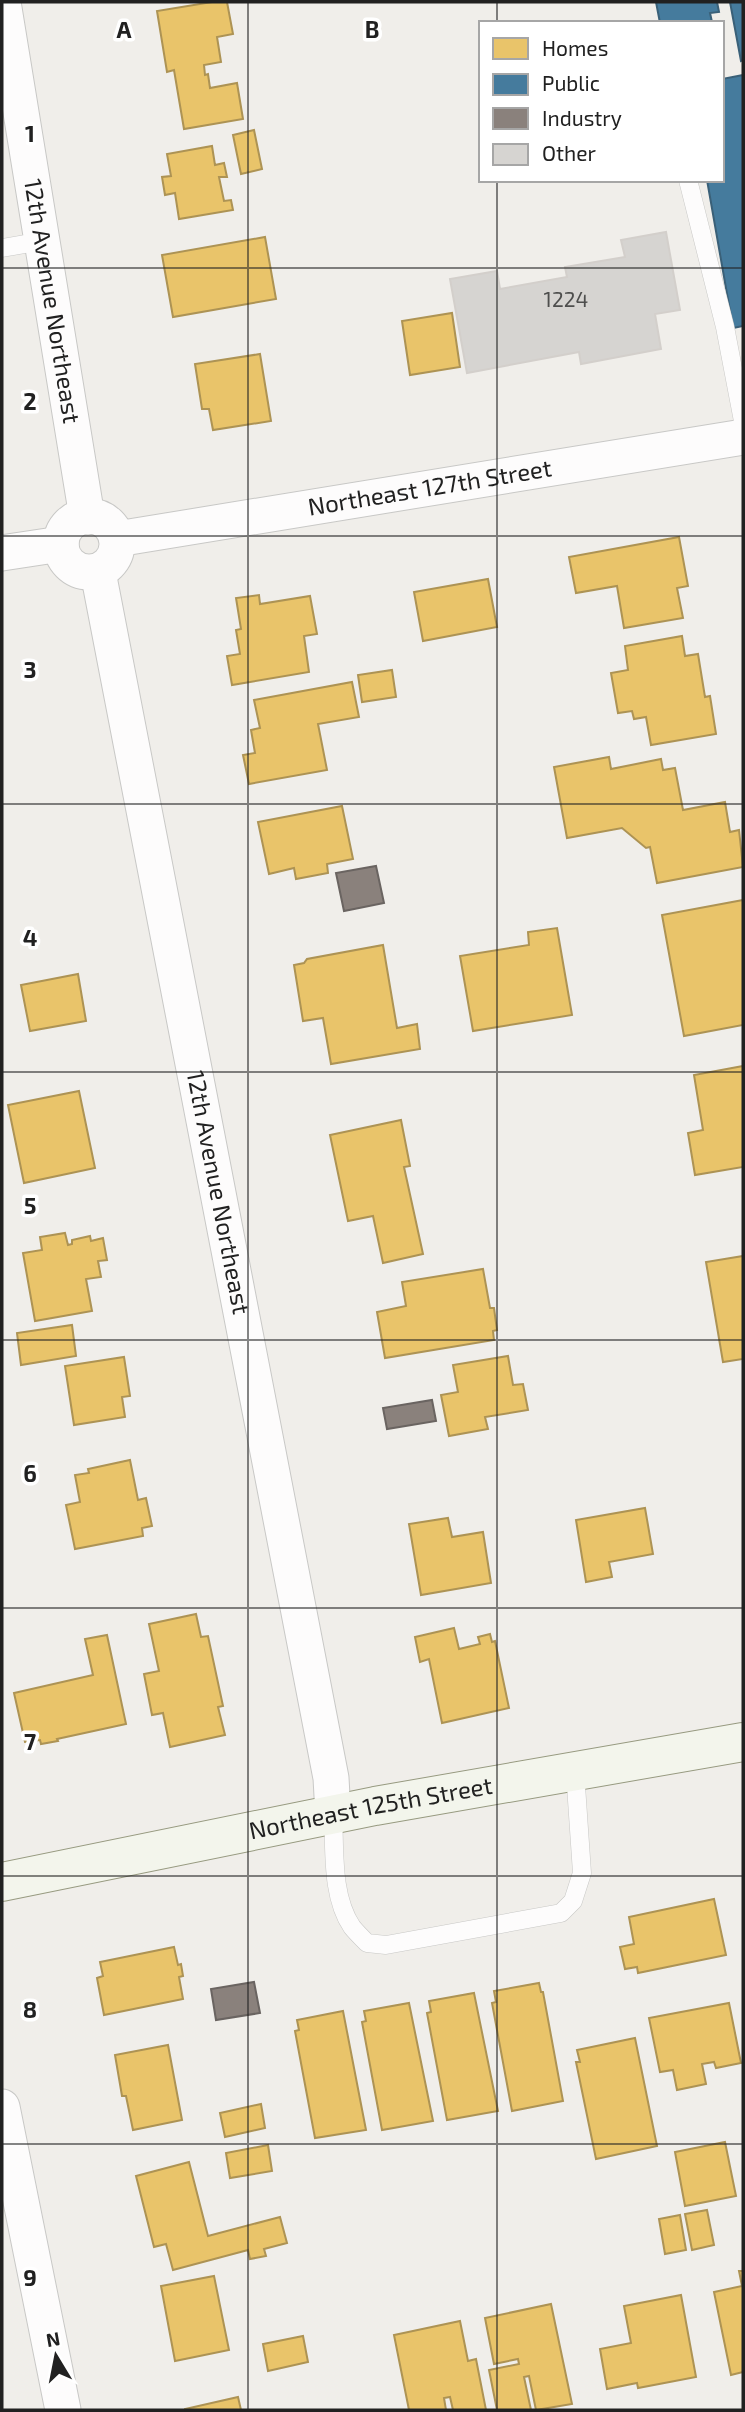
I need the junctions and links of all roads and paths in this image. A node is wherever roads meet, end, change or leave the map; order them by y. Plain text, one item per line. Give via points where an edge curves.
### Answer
1 (3, 2) edge
2 (12, 115) edge
3 (689, 182) edge
4 (42, 242) junction
5 (2, 248) edge
6 (743, 421) edge
7 (743, 437) edge
8 (87, 517) junction
9 (117, 539) junction
10 (61, 544) junction
11 (2, 553) edge
12 (98, 572) junction
13 (743, 1742) edge
14 (575, 1771) junction
15 (333, 1814) junction
16 (2, 1882) edge
17 (2, 2107) edge
18 (63, 2410) edge

1 - 2 street, 12th Avenue Northeast
2 - 4 street, 12th Avenue Northeast
3 - 6 lane
4 - 5 lane
4 - 8 street, 12th Avenue Northeast
7 - 9 street, Northeast 127th Street
8 - 9 street via 102,519
8 - 10 street via 66,527
9 - 12 street via 112,561
10 - 11 street
10 - 12 street via 72,567
12 - 15 street, 12th Avenue Northeast via 331,1778
13 - 14 main road, Northeast 125th Street
14 - 15 main road, Northeast 125th Street
14 - 15 lane via 582,1873 573,1901 561,1913 386,1945 367,1943 342,1904
15 - 16 main road, Northeast 125th Street
17 - 18 street

